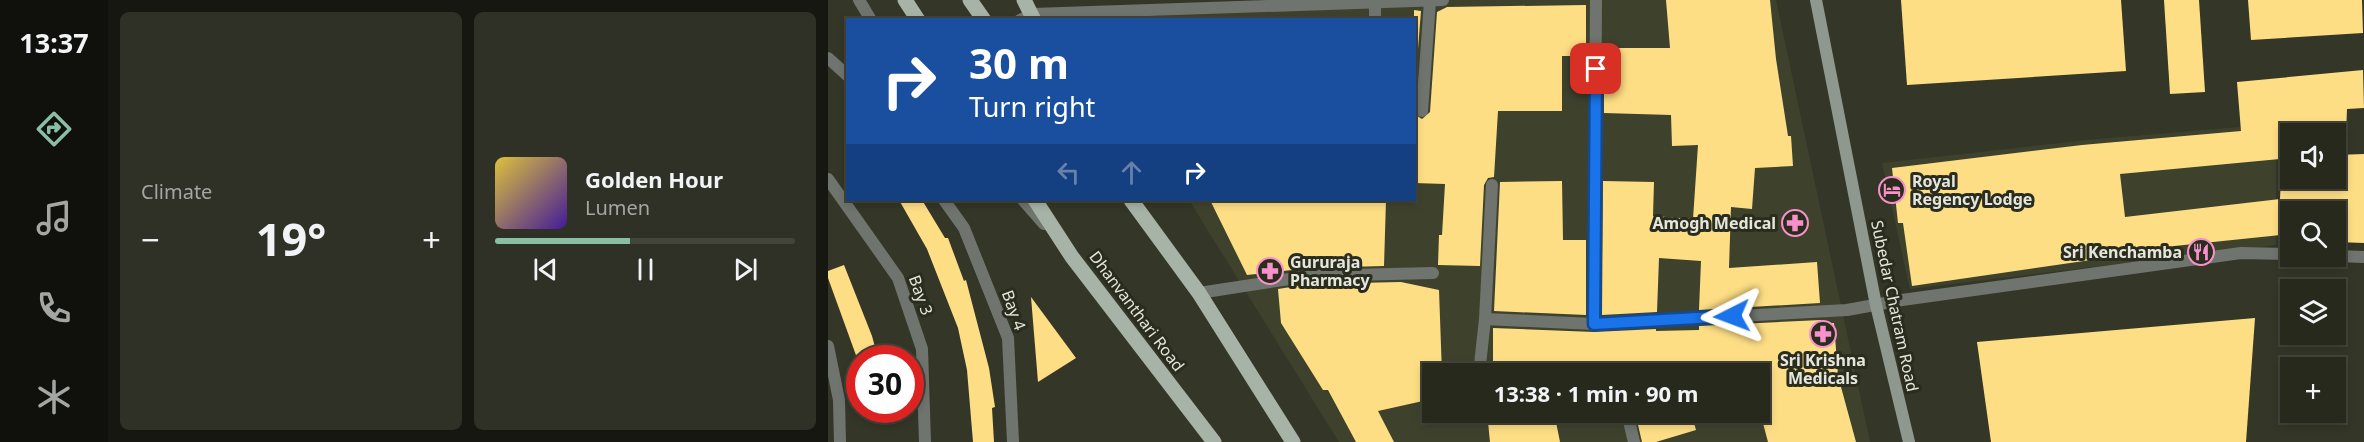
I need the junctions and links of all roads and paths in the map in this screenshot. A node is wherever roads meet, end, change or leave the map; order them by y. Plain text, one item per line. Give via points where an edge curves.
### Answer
1 (859, 0) edge
2 (905, 0) edge
3 (970, 0) edge
4 (1024, 0) edge
5 (1443, 0) edge
6 (1596, 0) edge
7 (1816, 0) edge
8 (1430, 1) edge
9 (1375, 3) junction
10 (870, 18) edge
11 (917, 18) edge
12 (983, 18) edge
13 (1029, 18) edge
14 (1375, 18) edge
15 (828, 58) edge
16 (846, 74) edge
17 (1422, 111) dead end
18 (828, 179) edge
19 (1492, 185) dead end
20 (945, 201) edge
21 (1024, 201) edge
22 (1036, 201) edge
23 (1132, 201) edge
24 (2280, 254) edge
25 (2346, 256) edge
26 (1072, 257) junction
27 (2364, 257) edge
28 (1433, 273) dead end
29 (1199, 293) junction
30 (1876, 305) junction
31 (1485, 319) junction
32 (1594, 324) junction
33 (828, 346) edge
34 (1480, 363) edge
35 (1629, 423) edge
36 (840, 442) edge
37 (925, 442) edge
38 (1013, 442) edge
39 (1214, 442) edge
40 (1293, 442) edge
41 (1634, 442) edge
42 (1909, 442) edge

1 - 10 street
2 - 11 main road
3 - 12 main road
4 - 13 main road
5 - 8 street
6 - 32 street
7 - 30 street, Subedar Chatram Road
8 - 9 street
8 - 17 street
9 - 13 street
9 - 14 street
15 - 16 street
18 - 37 street, Bay 3 via 898,278 922,349
19 - 31 street
20 - 38 street, Bay 4 via 964,228 1008,338
21 - 26 street
22 - 26 main road, Dhanvanthari Road
23 - 29 main road
24 - 30 street via 2241,253
25 - 27 street
26 - 39 main road, Dhanvanthari Road
28 - 29 street via 1309,276
29 - 40 main road
30 - 32 street via 1847,310
30 - 42 street, Subedar Chatram Road
31 - 32 street
31 - 34 street
33 - 36 street via 839,400
35 - 41 street

